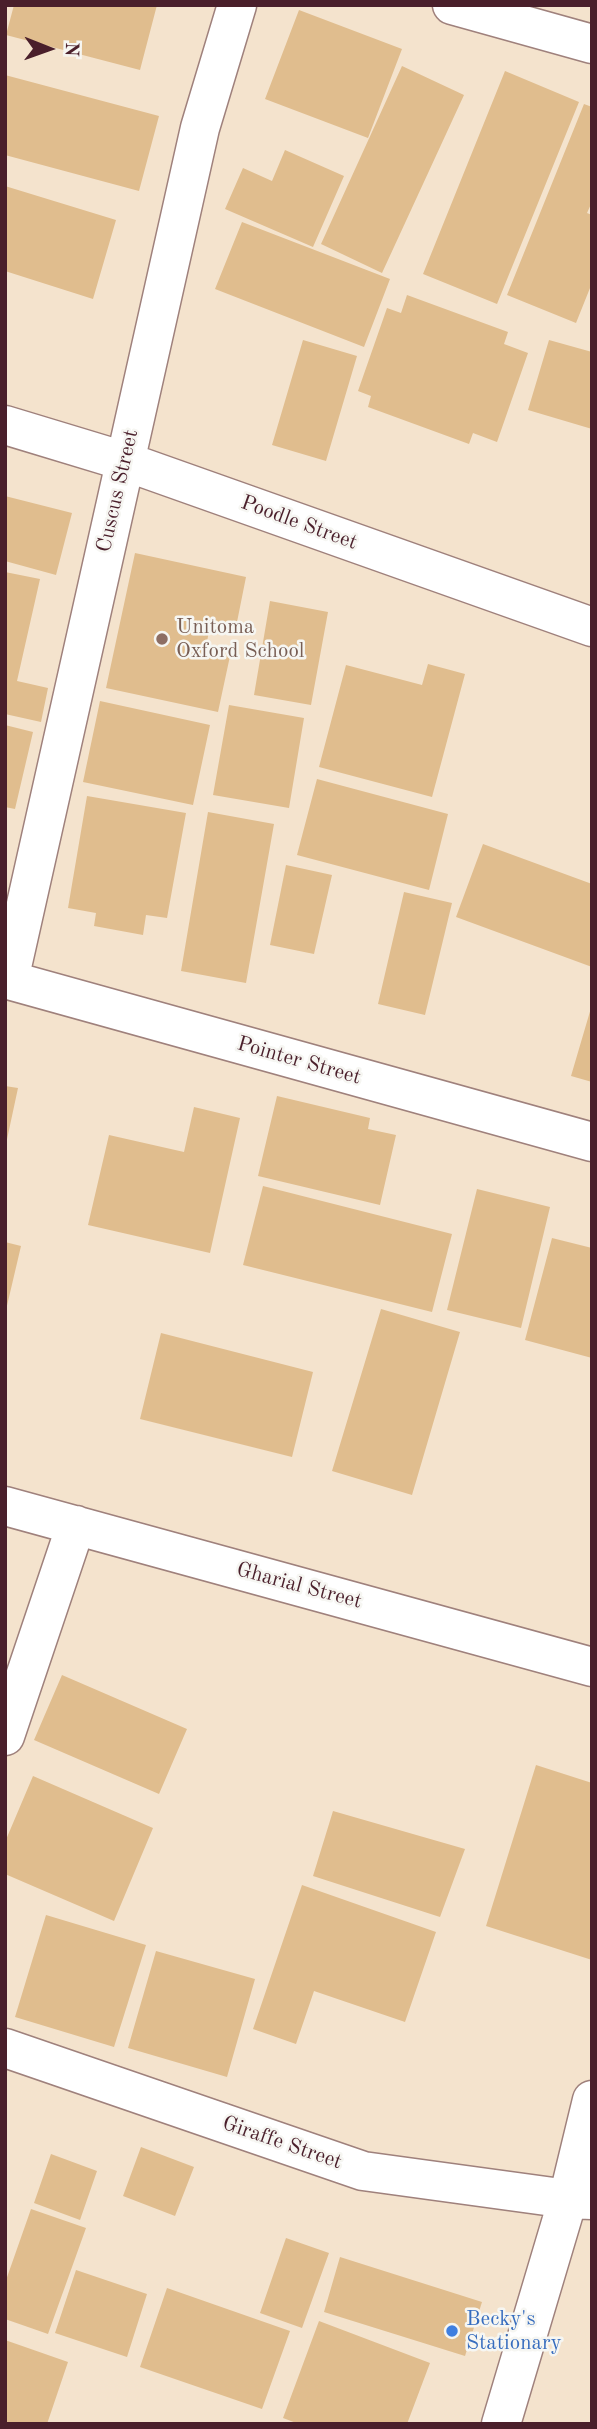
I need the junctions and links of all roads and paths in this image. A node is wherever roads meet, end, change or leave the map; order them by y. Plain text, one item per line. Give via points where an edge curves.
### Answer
1 (237, 5) edge
2 (452, 5) edge
3 (592, 44) edge
4 (5, 425) edge
5 (124, 461) junction
6 (592, 627) edge
7 (7, 979) edge
8 (592, 1142) edge
9 (5, 1506) edge
10 (76, 1525) junction
11 (592, 1667) edge
12 (5, 1736) edge
13 (5, 2048) edge
14 (592, 2101) edge
15 (580, 2199) edge
16 (501, 2424) edge

1 - 5 street, Cuscus Street via 200,128
2 - 3 street
4 - 5 street, Poodle Street
5 - 6 street, Poodle Street
5 - 7 street, Cuscus Street
7 - 8 street, Pointer Street
9 - 10 street, Gharial Street
10 - 11 street, Gharial Street
10 - 12 street
13 - 15 street, Giraffe Street via 363,2171
14 - 15 street
15 - 16 street

